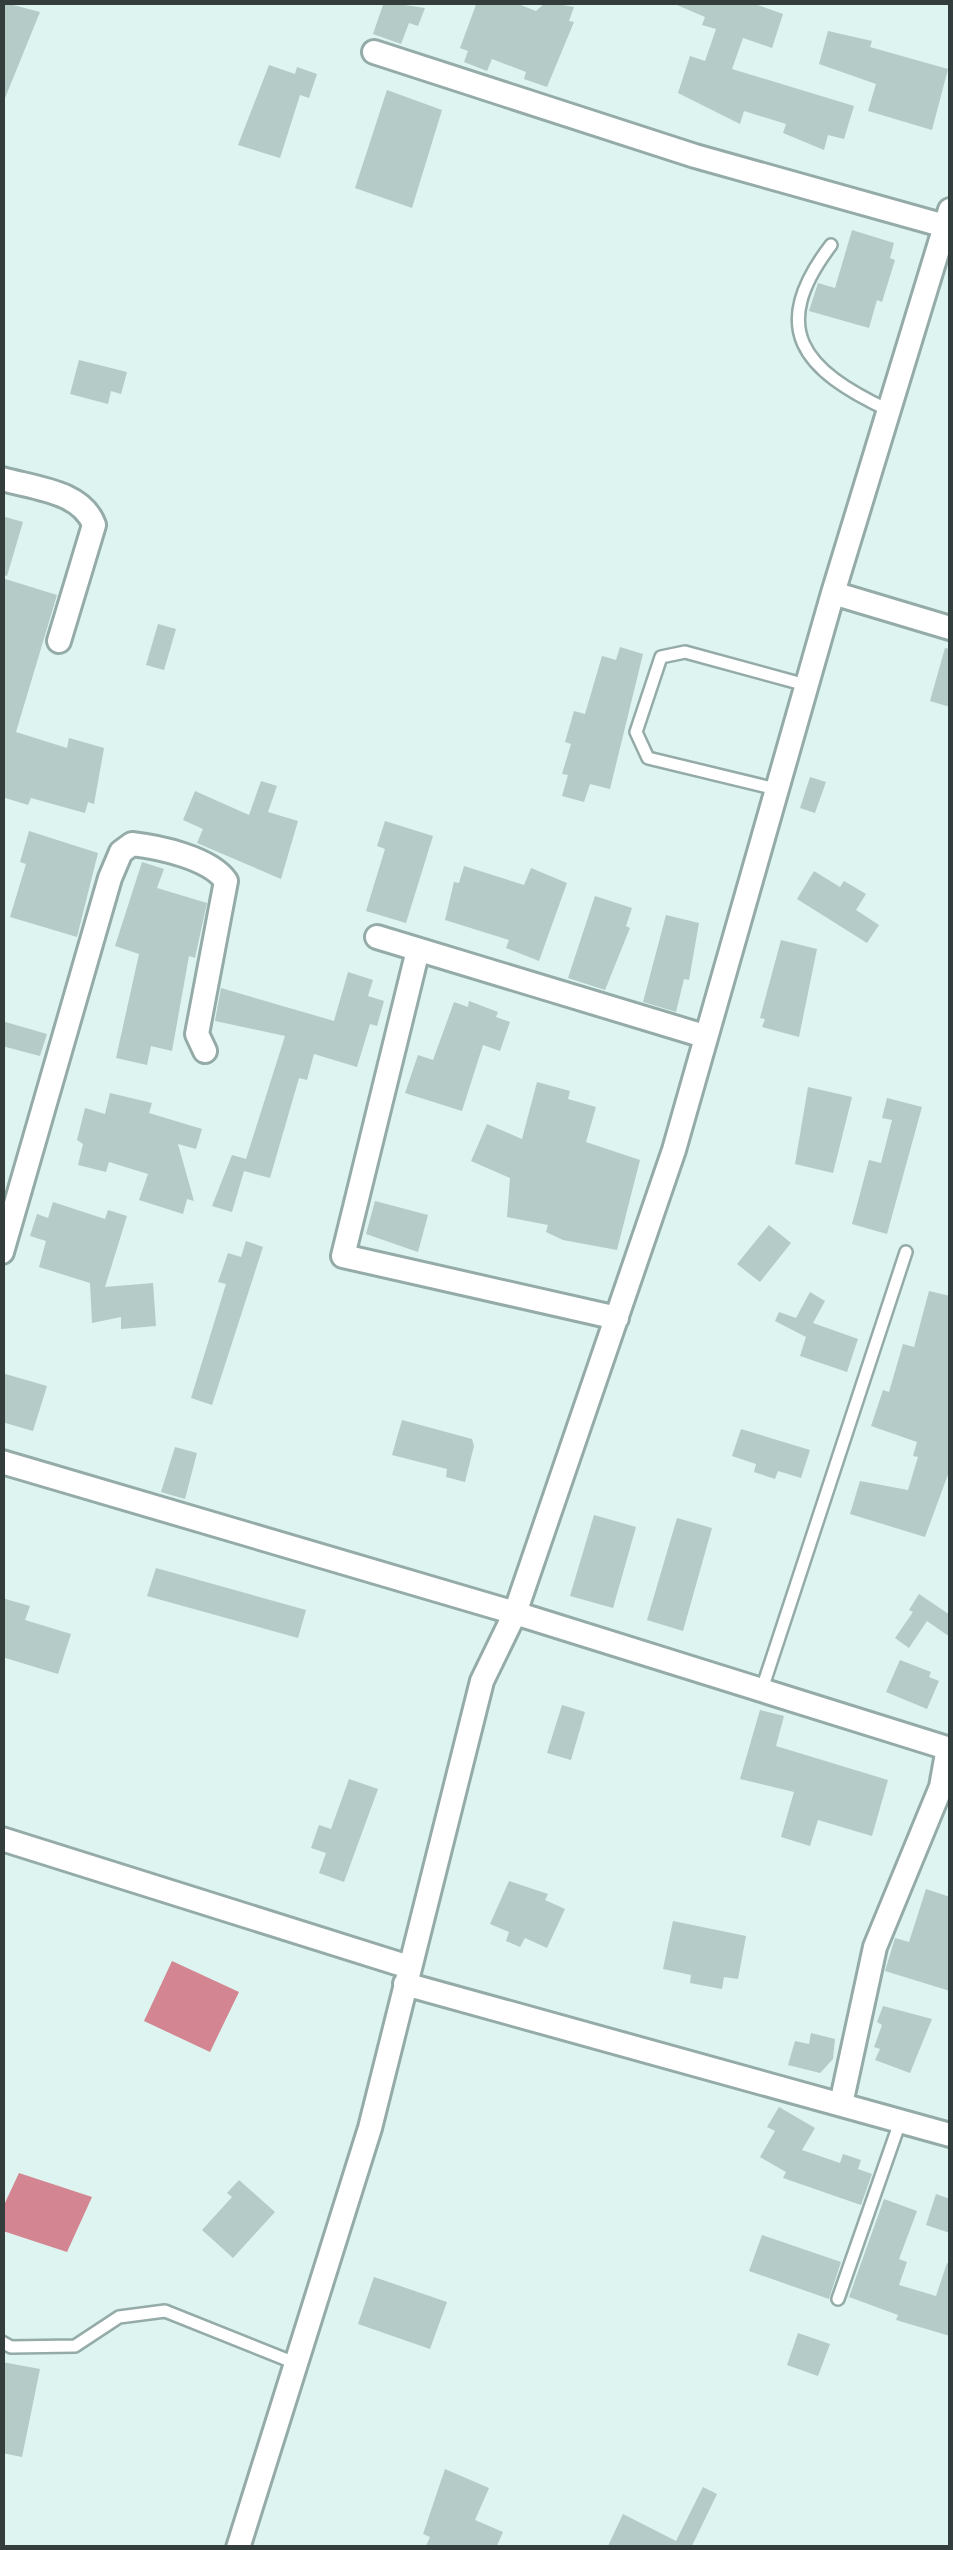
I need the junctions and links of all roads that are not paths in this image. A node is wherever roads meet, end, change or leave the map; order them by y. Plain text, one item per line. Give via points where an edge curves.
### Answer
1 (374, 52) dead end
2 (948, 218) edge
3 (830, 245) dead end
4 (888, 410) junction
5 (2, 478) edge
6 (833, 593) junction
7 (950, 628) edge
8 (59, 641) dead end
9 (806, 686) junction
10 (776, 789) junction
11 (377, 937) dead end
12 (418, 950) junction
13 (704, 1036) junction
14 (205, 1051) dead end
15 (2, 1252) edge
16 (906, 1252) dead end
17 (616, 1318) junction
18 (2, 1462) edge
19 (515, 1612) junction
20 (762, 1688) junction
21 (949, 1749) edge
22 (2, 1839) edge
23 (407, 1976) junction
24 (841, 2104) junction
25 (900, 2122) junction
26 (950, 2135) edge
27 (838, 2300) dead end
28 (2, 2342) edge
29 (295, 2364) junction
30 (238, 2548) edge

1 - 2 street via 695,156
2 - 4 street
3 - 4 lane via 808,275 796,314 798,332 828,376
4 - 6 street
5 - 8 street via 74,500 90,513 94,525
6 - 7 street
6 - 9 street
9 - 10 street
9 - 10 lane via 685,652 661,657 636,732 648,758
10 - 13 street
11 - 12 street
12 - 13 street
12 - 17 street via 343,1256
13 - 17 street via 674,1150
14 - 15 street via 196,1034 226,881 219,870 132,844 110,878
16 - 20 lane
17 - 19 street
18 - 19 street
19 - 20 street
19 - 23 street via 482,1681
20 - 21 street
21 - 24 street via 941,1787 875,1946
22 - 23 street
23 - 24 street
23 - 29 street via 370,2128
24 - 25 street
25 - 26 street
25 - 27 lane
28 - 29 lane via 74,2346 119,2317 165,2311
29 - 30 street

